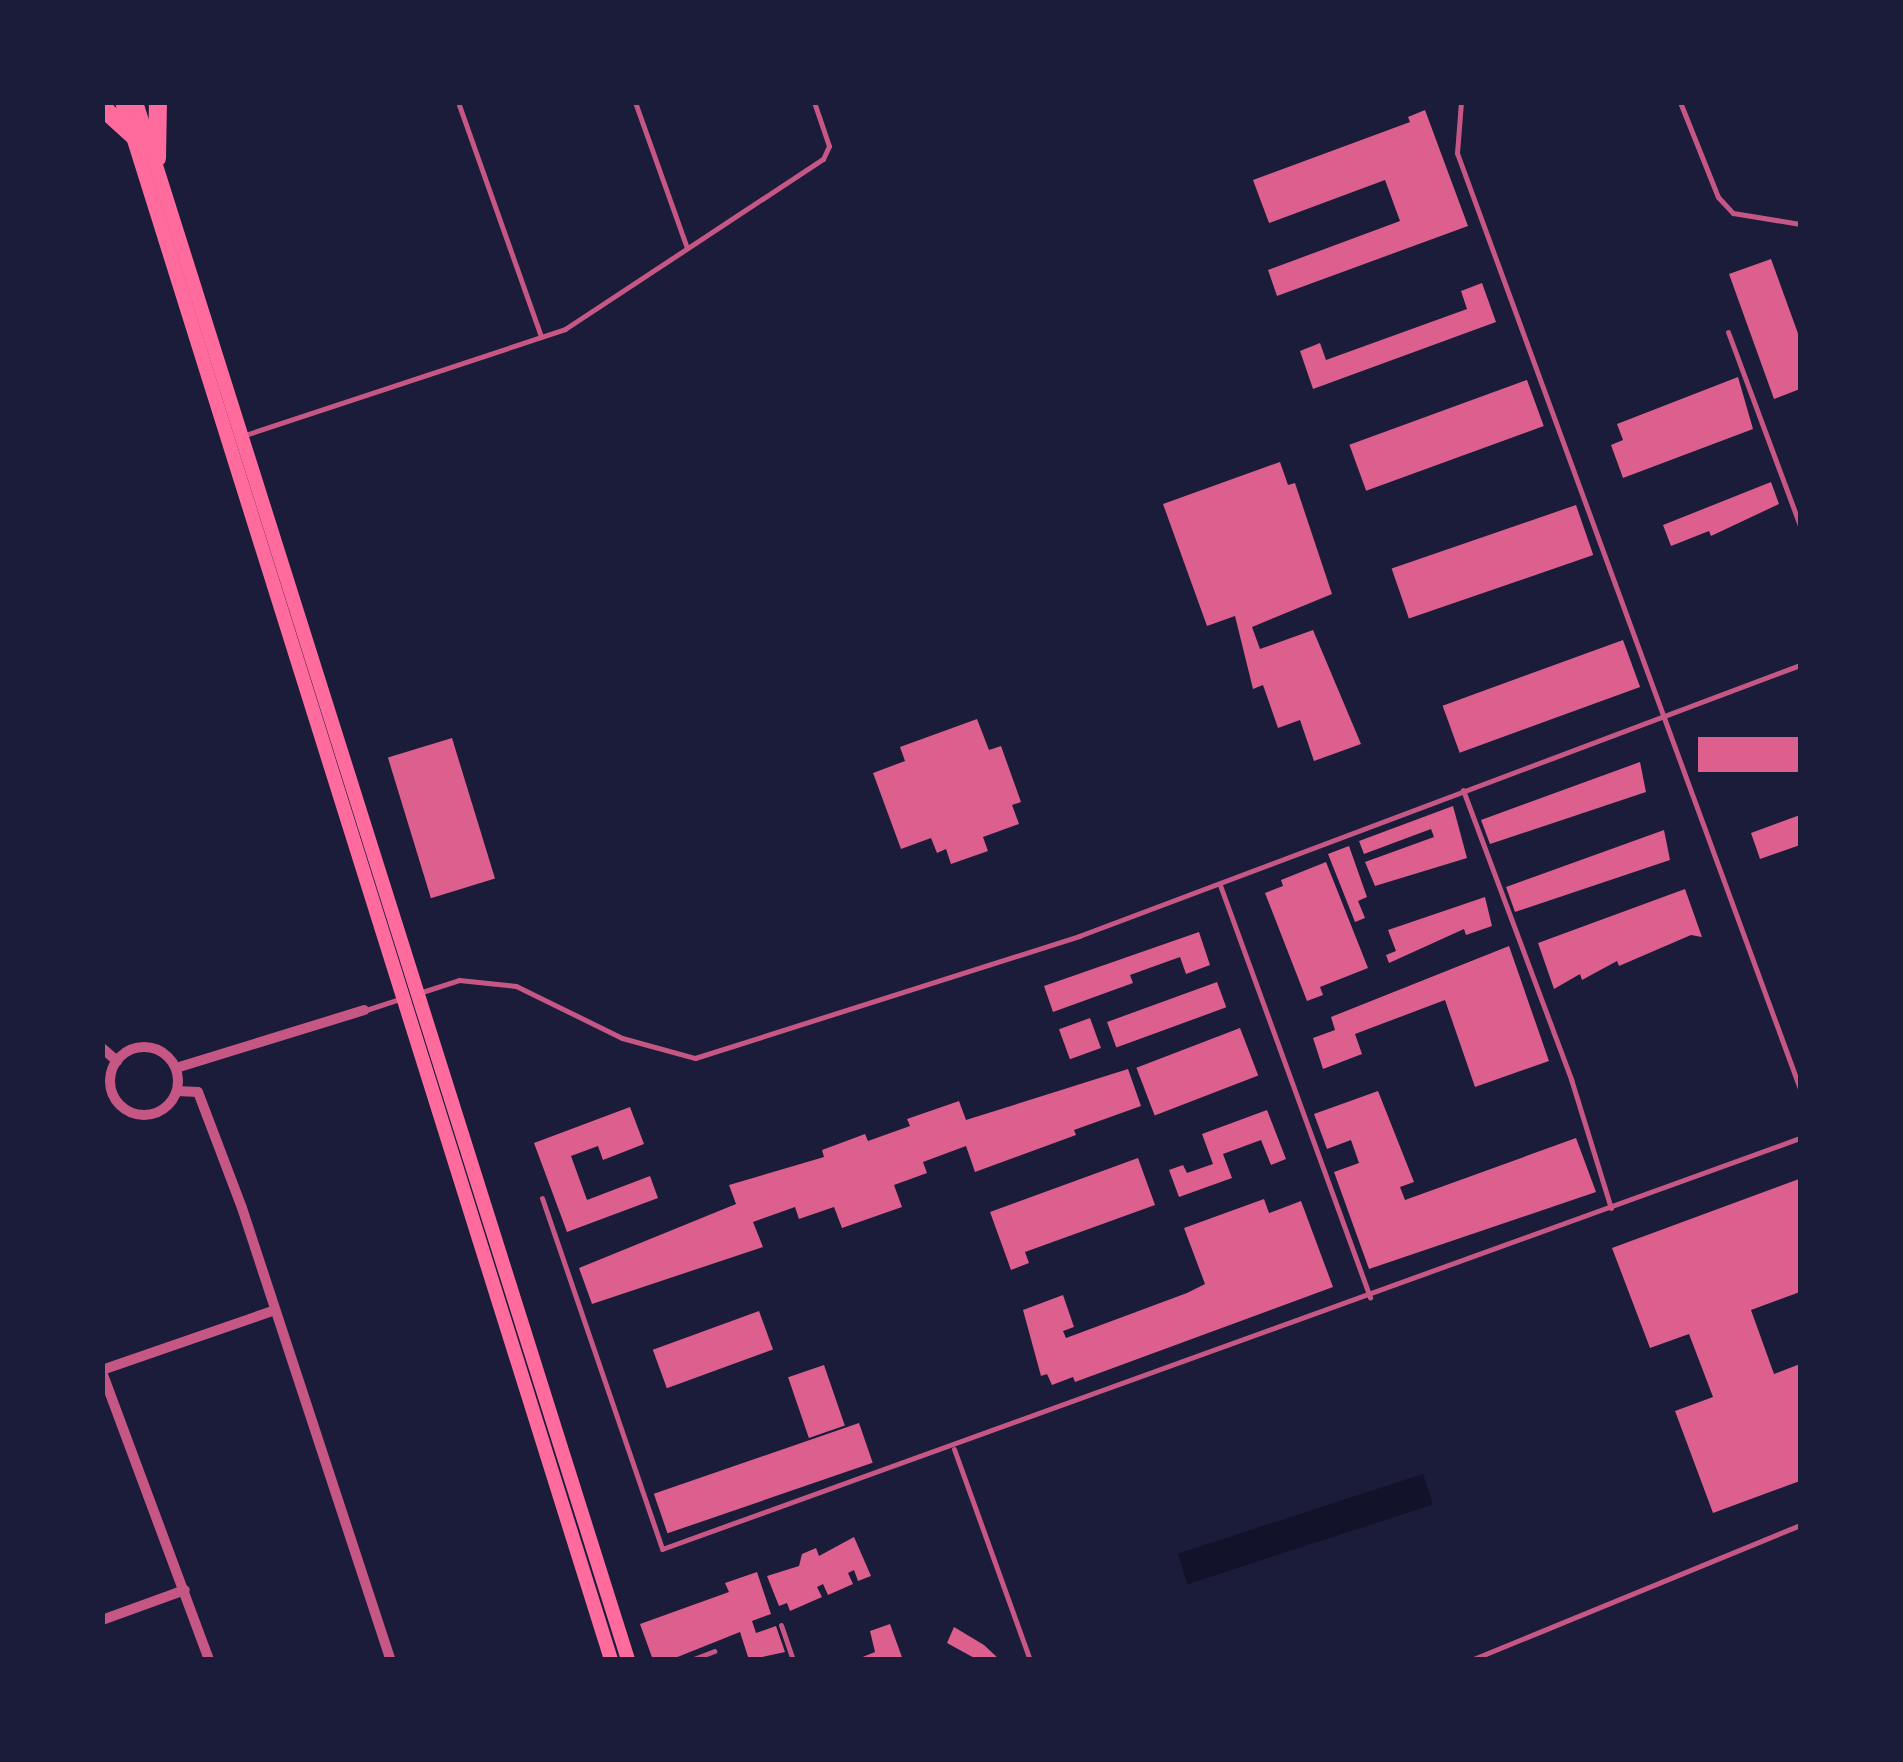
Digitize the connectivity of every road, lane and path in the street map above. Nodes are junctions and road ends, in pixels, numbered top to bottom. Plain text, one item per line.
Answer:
1 (122, 102) edge
2 (136, 102) edge
3 (158, 102) edge
4 (458, 102) edge
5 (635, 102) edge
6 (814, 102) edge
7 (1461, 102) edge
8 (1680, 102) edge
9 (102, 107) edge
10 (135, 137) junction
11 (157, 158) junction
12 (1800, 224) edge
13 (687, 248) junction
14 (1728, 332) dead end
15 (541, 336) junction
16 (239, 437) junction
17 (1800, 526) edge
18 (1800, 666) edge
19 (1666, 716) junction
20 (1463, 790) junction
21 (1220, 885) junction
22 (364, 1010) joint
23 (102, 1048) edge
24 (117, 1061) junction
25 (176, 1068) junction
26 (1800, 1089) edge
27 (177, 1091) junction
28 (1800, 1138) edge
29 (542, 1198) dead end
30 (1611, 1208) junction
31 (1370, 1298) junction
32 (275, 1310) junction
33 (102, 1371) edge
34 (954, 1448) junction
35 (1800, 1526) edge
36 (185, 1590) junction
37 (102, 1620) edge
38 (780, 1625) dead end
39 (714, 1651) dead end
40 (208, 1660) edge
41 (391, 1660) edge
42 (611, 1660) edge
43 (628, 1660) edge
44 (691, 1660) edge
45 (793, 1660) edge
46 (1030, 1660) edge
47 (1470, 1660) edge

1 - 10 main road
2 - 11 main road
3 - 11 highway
4 - 15 lane
5 - 13 lane
6 - 13 lane
7 - 19 lane
8 - 12 lane
9 - 10 highway
10 - 16 main road
11 - 16 main road
13 - 15 lane
14 - 17 lane
15 - 16 lane
16 - 42 main road
16 - 43 main road
18 - 19 lane
19 - 20 lane
19 - 26 lane
20 - 21 lane
20 - 30 lane
21 - 22 lane
21 - 31 lane
22 - 25 street
23 - 24 street
24 - 25 street
24 - 27 street
25 - 27 street
27 - 32 street
28 - 30 lane
29 - 34 lane
30 - 31 lane
31 - 34 lane
32 - 33 street
32 - 41 street
33 - 36 street
34 - 46 lane
35 - 47 lane
36 - 37 street
36 - 40 street
38 - 45 lane
39 - 44 lane

